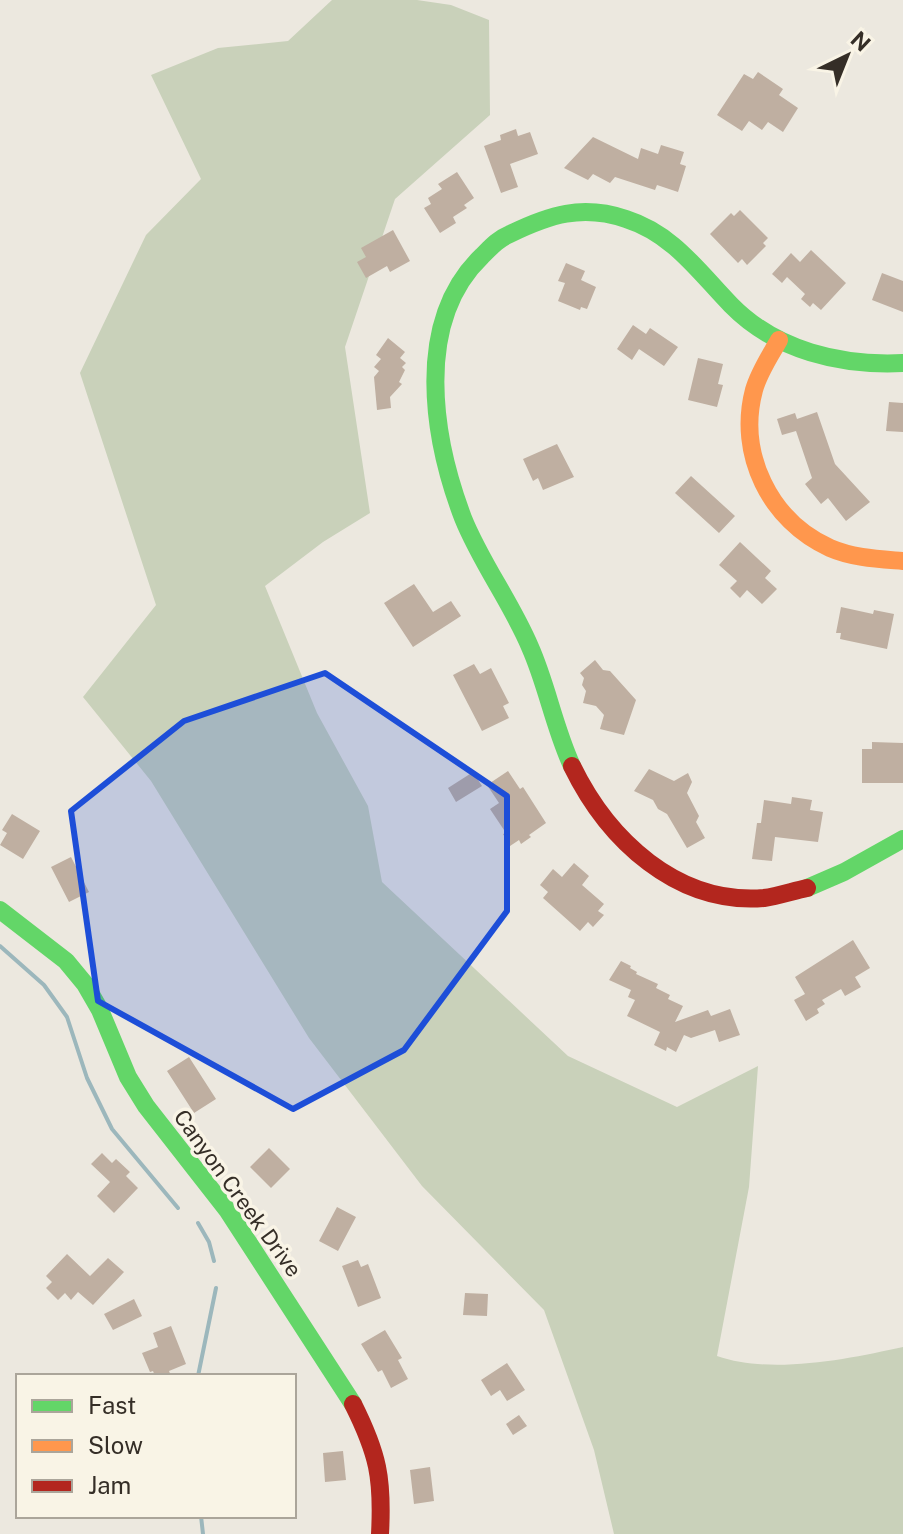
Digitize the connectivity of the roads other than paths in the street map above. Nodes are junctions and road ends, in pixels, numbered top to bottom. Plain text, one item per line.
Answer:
1 (779, 340) junction
2 (903, 363) edge
3 (903, 561) edge
4 (903, 839) edge
5 (0, 910) edge
6 (380, 1534) edge

1 - 2 street
1 - 3 street
1 - 4 street
5 - 6 street, Canyon Creek Drive

